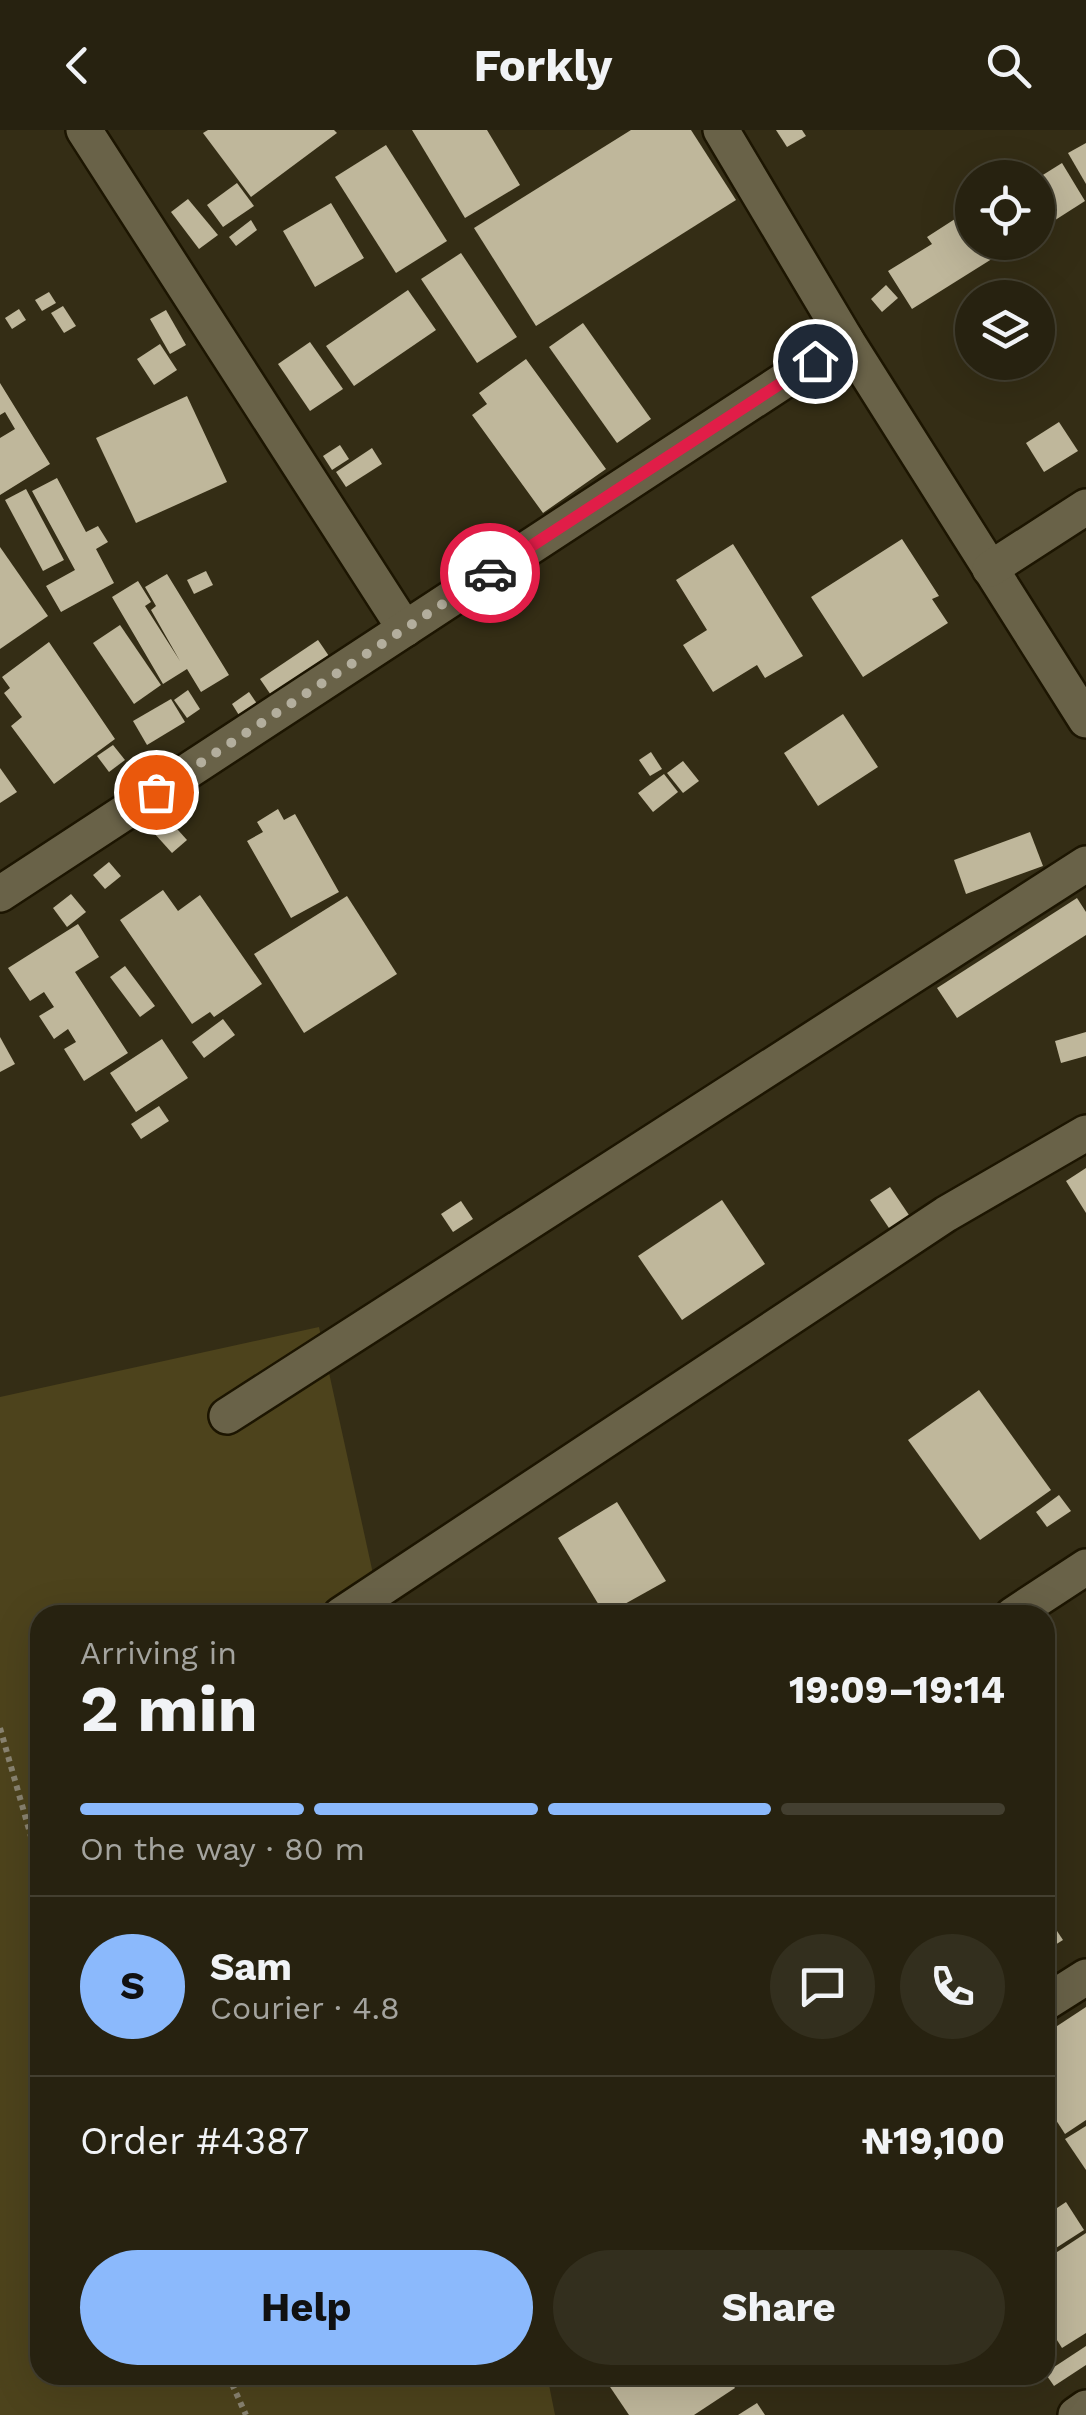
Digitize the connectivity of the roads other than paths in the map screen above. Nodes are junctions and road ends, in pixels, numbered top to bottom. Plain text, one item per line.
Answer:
1 (84, 130) edge
2 (721, 130) edge
3 (846, 340) junction
4 (1086, 506) edge
5 (990, 569) junction
6 (405, 629) junction
7 (1086, 720) edge
8 (1086, 864) edge
9 (0, 894) edge
10 (1086, 1132) edge
11 (228, 1416) dead end
12 (1086, 1567) edge
13 (357, 1605) edge
14 (1028, 1605) edge
15 (1086, 1977) edge
16 (1055, 1997) edge
17 (1086, 2408) edge
18 (1076, 2415) edge

1 - 6 street
2 - 3 street
3 - 5 street
3 - 6 street
4 - 5 street
5 - 7 street
6 - 9 street
8 - 11 street
10 - 13 street
12 - 14 street
15 - 16 street
17 - 18 street

